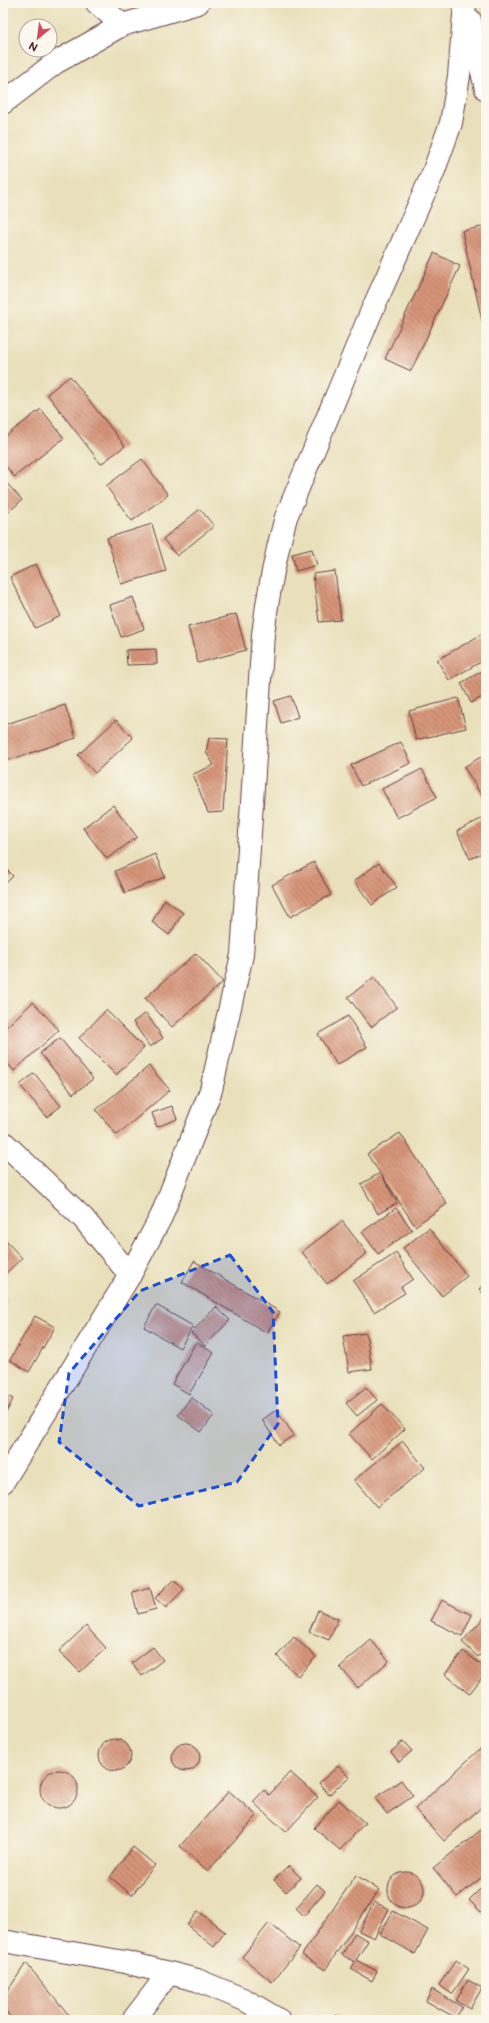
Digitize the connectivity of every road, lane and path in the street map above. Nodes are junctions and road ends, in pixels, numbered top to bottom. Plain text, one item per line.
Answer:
1 (97, 3) edge
2 (198, 3) edge
3 (466, 3) edge
4 (122, 24) junction
5 (486, 89) edge
6 (3, 103) edge
7 (3, 1142) edge
8 (130, 1275) junction
9 (3, 1482) edge
10 (3, 1941) edge
11 (169, 1973) junction
12 (133, 2020) edge
13 (279, 2020) edge

1 - 4 street
2 - 4 street
3 - 5 street
3 - 8 street
4 - 6 street
7 - 8 street
8 - 9 street
10 - 11 street
11 - 12 street
11 - 13 street

